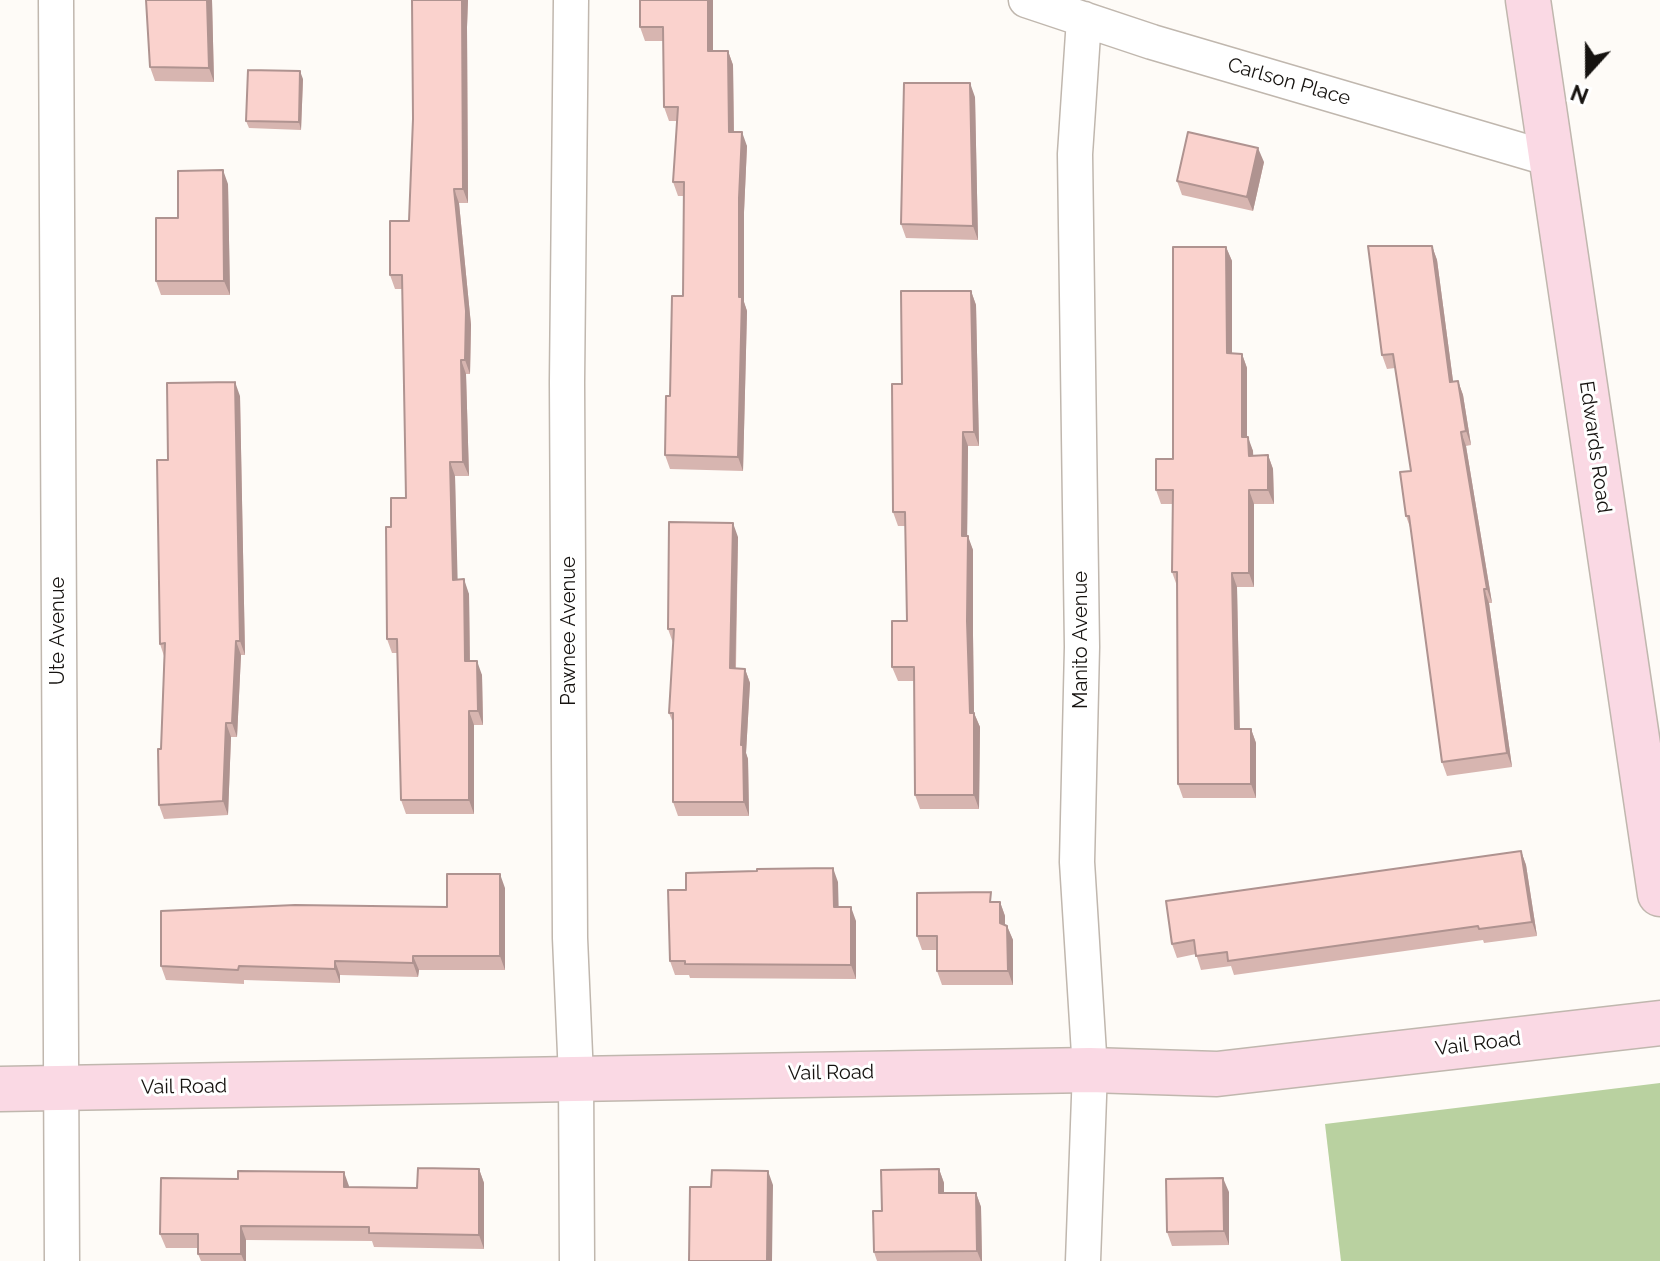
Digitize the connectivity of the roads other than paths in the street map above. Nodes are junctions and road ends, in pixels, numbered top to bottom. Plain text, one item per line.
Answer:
1 (56, 0) edge
2 (571, 0) edge
3 (1026, 0) edge
4 (1528, 0) edge
5 (1084, 19) junction
6 (1554, 160) junction
7 (1660, 894) edge
8 (1660, 1023) edge
9 (1090, 1070) junction
10 (576, 1077) junction
11 (0, 1089) edge
12 (63, 1089) junction
13 (62, 1261) edge
14 (577, 1261) edge
15 (1083, 1261) edge

1 - 12 street, Ute Avenue
2 - 10 street, Pawnee Avenue
3 - 5 street, Carlson Place
4 - 6 street, Edwards Road
5 - 6 street, Carlson Place
5 - 9 street, Manito Avenue
6 - 7 street, Edwards Road
8 - 9 street, Vail Road
9 - 10 street, Vail Road
9 - 15 street, Manito Avenue
10 - 12 street, Vail Road
10 - 14 street, Pawnee Avenue
11 - 12 street, Vail Road
12 - 13 street, Ute Avenue

